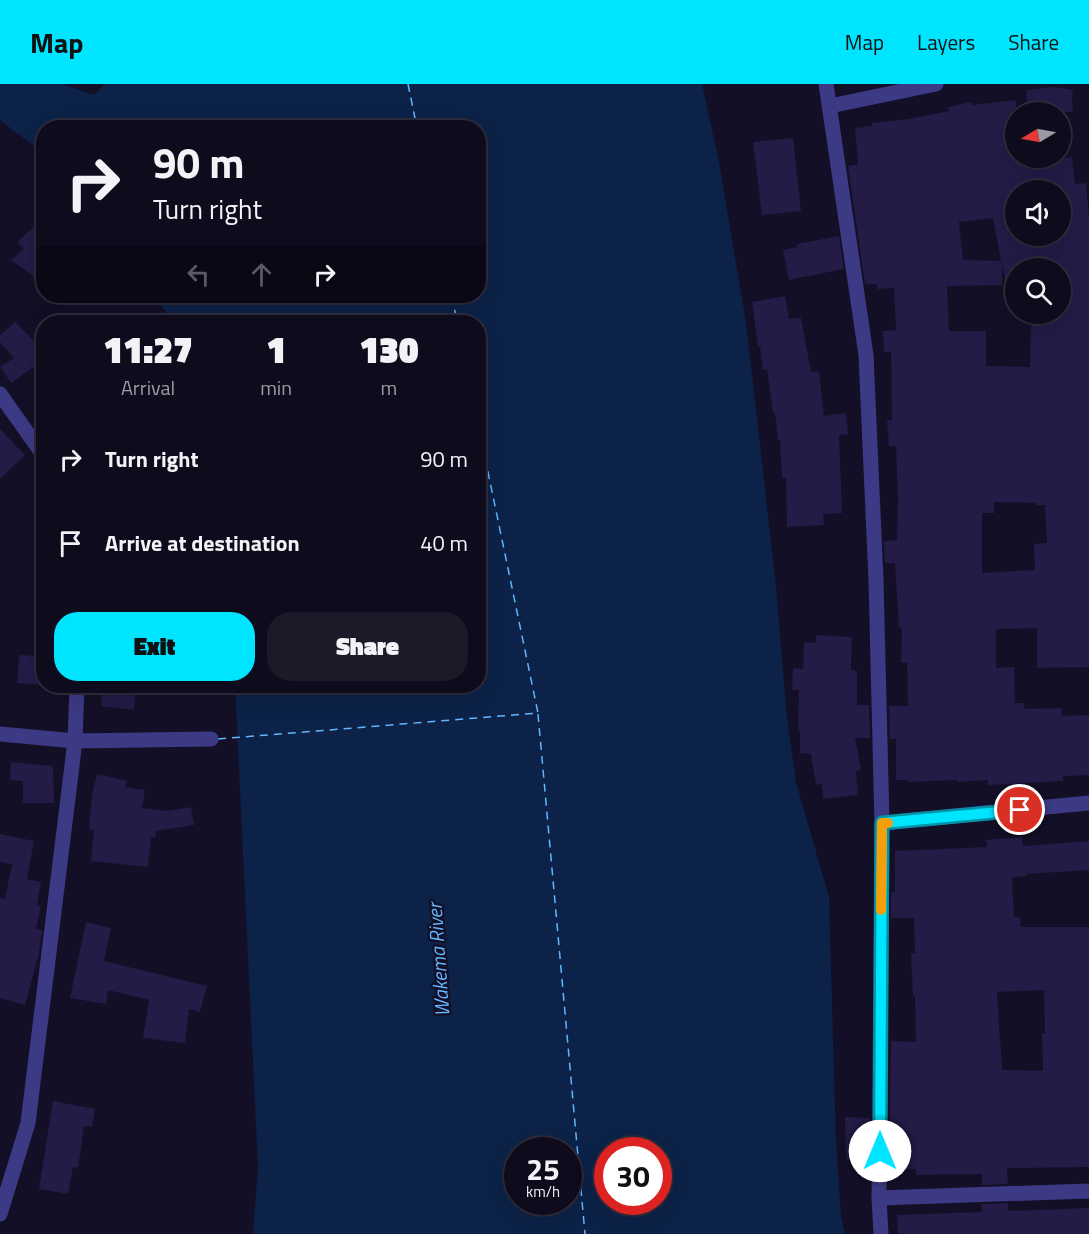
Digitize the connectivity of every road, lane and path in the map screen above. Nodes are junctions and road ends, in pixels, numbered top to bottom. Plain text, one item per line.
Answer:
1 (826, 84) edge
2 (936, 84) edge
3 (830, 106) junction
4 (0, 394) edge
5 (36, 445) edge
6 (77, 693) edge
7 (0, 734) edge
8 (211, 739) dead end
9 (75, 741) junction
10 (1089, 803) edge
11 (882, 823) junction
12 (1089, 1191) edge
13 (879, 1198) junction
14 (0, 1214) edge
15 (881, 1234) edge

1 - 3 street
2 - 3 street
3 - 11 street
4 - 5 street
6 - 9 street
7 - 9 street
8 - 9 street
9 - 14 street
10 - 11 street
11 - 13 street
12 - 13 street
13 - 15 street

